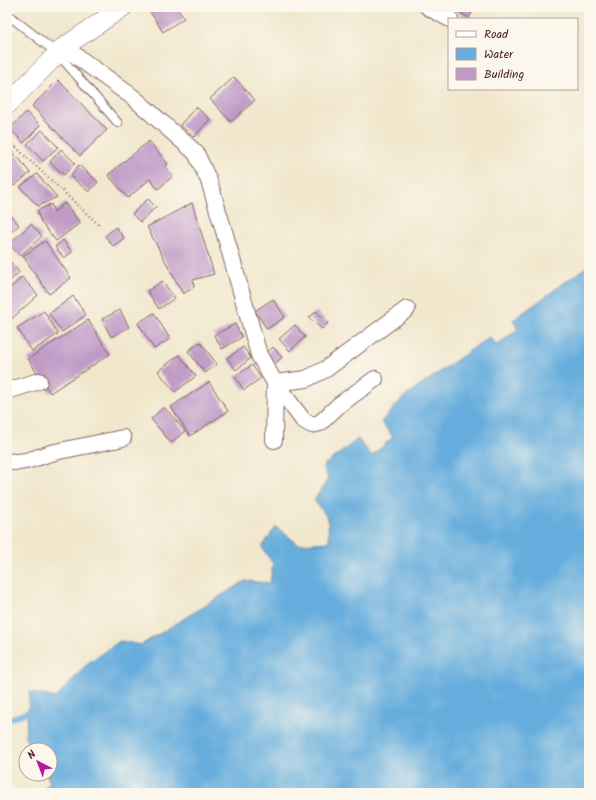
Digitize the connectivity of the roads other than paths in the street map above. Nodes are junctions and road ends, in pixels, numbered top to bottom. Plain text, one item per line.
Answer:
1 (123, 7) edge
2 (428, 7) edge
3 (7, 14) edge
4 (448, 18) edge
5 (61, 50) junction
6 (7, 105) edge
7 (118, 123) dead end
8 (407, 309) dead end
9 (375, 379) dead end
10 (39, 381) dead end
11 (275, 383) junction
12 (7, 391) edge
13 (123, 438) dead end
14 (274, 440) dead end
15 (7, 461) edge

1 - 5 street
2 - 4 street
3 - 5 lane
5 - 6 street
5 - 7 lane
5 - 11 street
8 - 11 street
9 - 11 street
10 - 12 street
11 - 14 street
13 - 15 street

